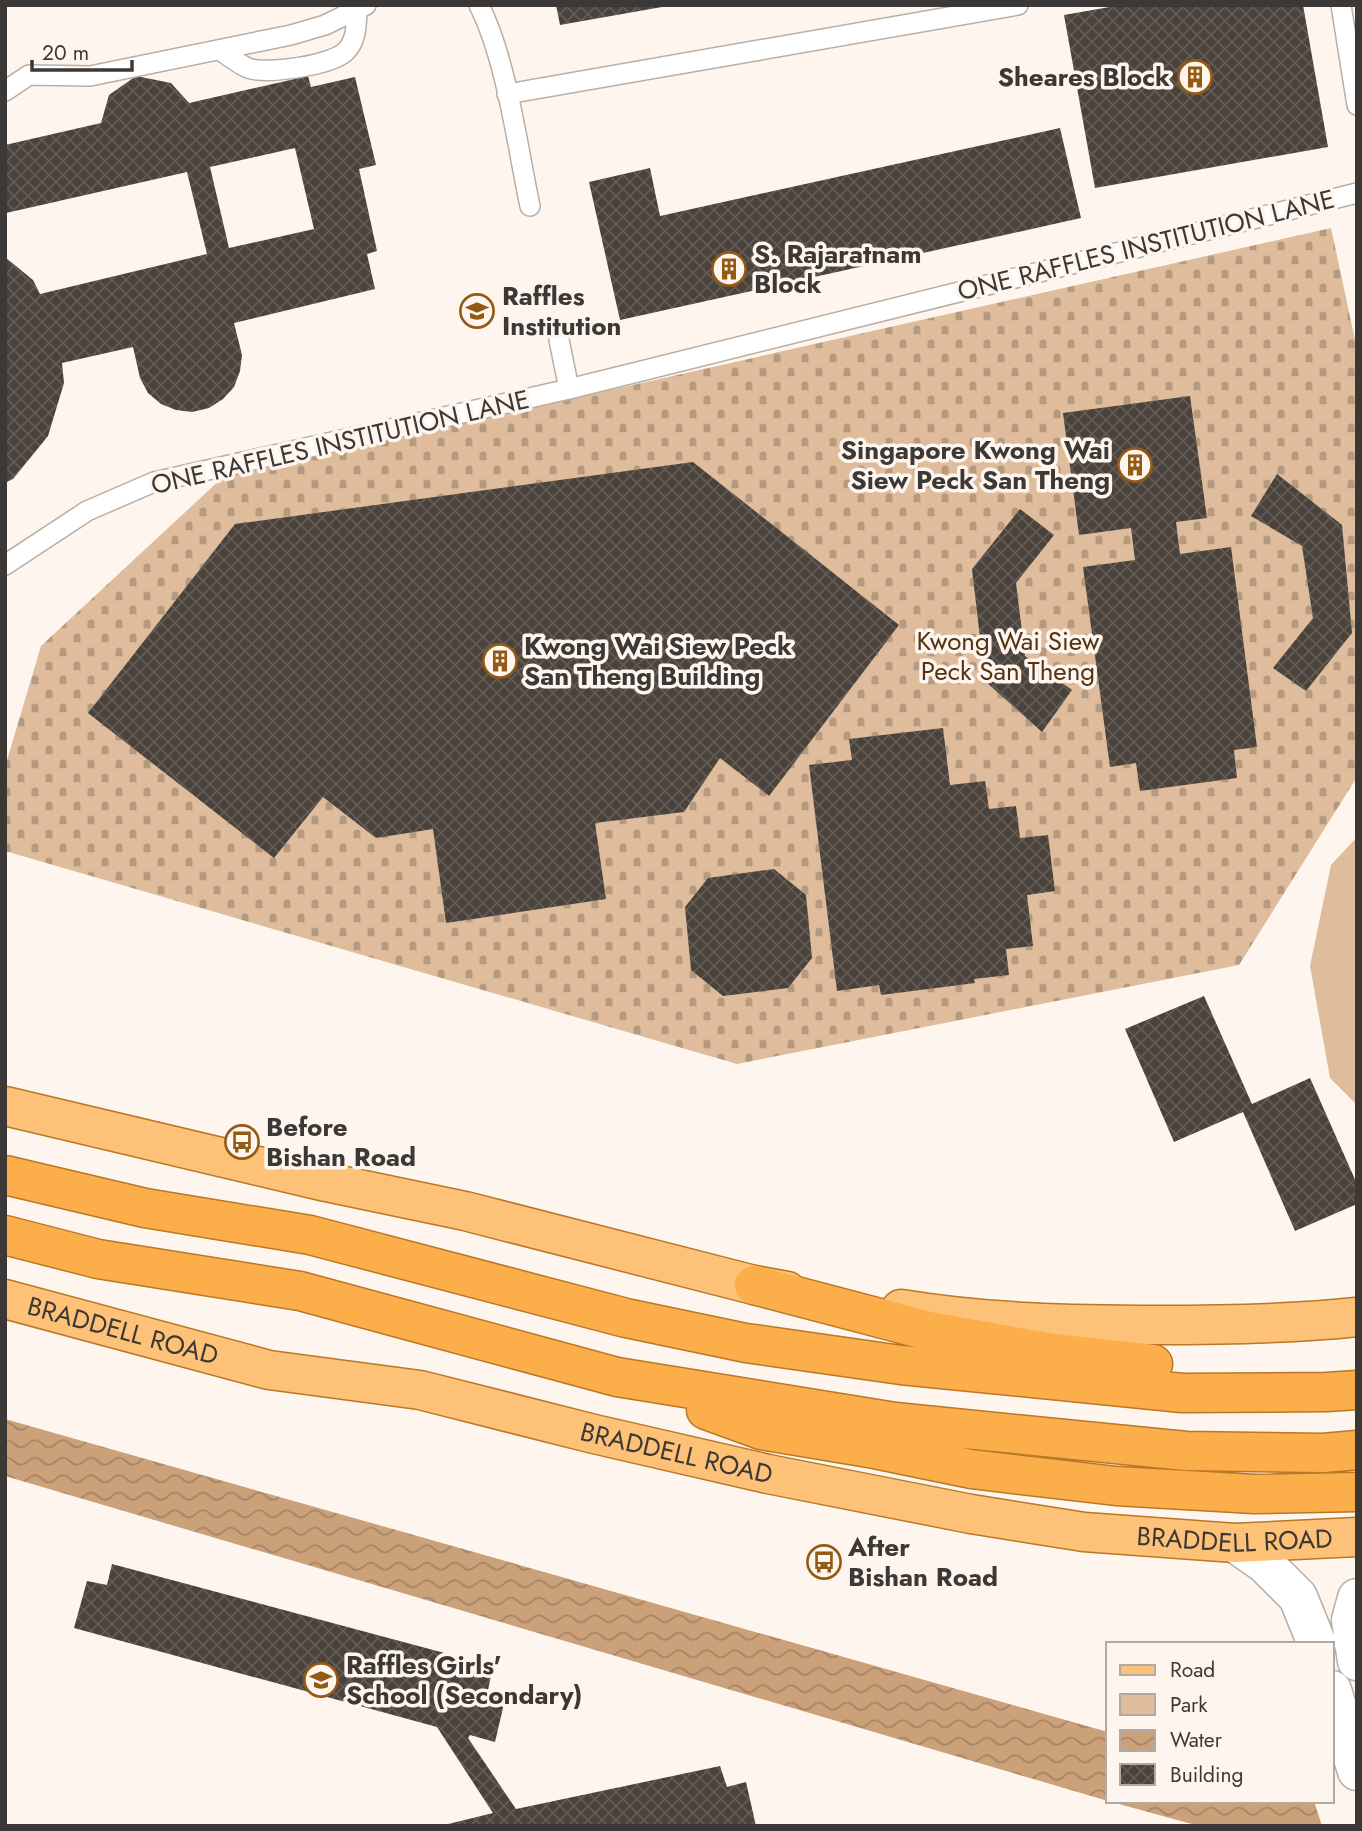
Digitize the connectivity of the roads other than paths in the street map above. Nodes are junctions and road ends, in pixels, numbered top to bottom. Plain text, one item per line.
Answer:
1 (479, 5) edge
2 (1018, 5) edge
3 (1341, 5) edge
4 (362, 8) edge
5 (220, 50) junction
6 (5, 91) edge
7 (507, 94) junction
8 (1357, 105) edge
9 (1357, 193) edge
10 (530, 206) dead end
11 (559, 340) dead end
12 (569, 389) junction
13 (5, 565) edge
14 (5, 1106) edge
15 (6, 1175) edge
16 (5, 1235) edge
17 (754, 1285) junction
18 (5, 1299) edge
19 (1357, 1317) edge
20 (1357, 1375) edge
21 (617, 1377) junction
22 (1357, 1390) edge
23 (1357, 1450) edge
24 (1357, 1492) edge
25 (1357, 1537) edge
26 (1235, 1543) junction
27 (1357, 1598) edge
28 (1316, 1642) edge
29 (1357, 1661) edge
30 (1334, 1696) edge
31 (1357, 1771) edge

1 - 7 lane
2 - 7 lane
3 - 8 lane
4 - 5 lane
4 - 5 lane
5 - 6 lane
7 - 10 lane
9 - 12 lane, ONE RAFFLES INSTITUTION LANE
11 - 12 lane
12 - 13 lane, ONE RAFFLES INSTITUTION LANE
14 - 17 main road
15 - 22 highway
16 - 21 highway
17 - 19 main road
17 - 20 highway
18 - 26 main road, BRADDELL ROAD
21 - 23 highway
21 - 24 highway
25 - 26 main road, BRADDELL ROAD
26 - 28 street
27 - 29 street
30 - 31 street

